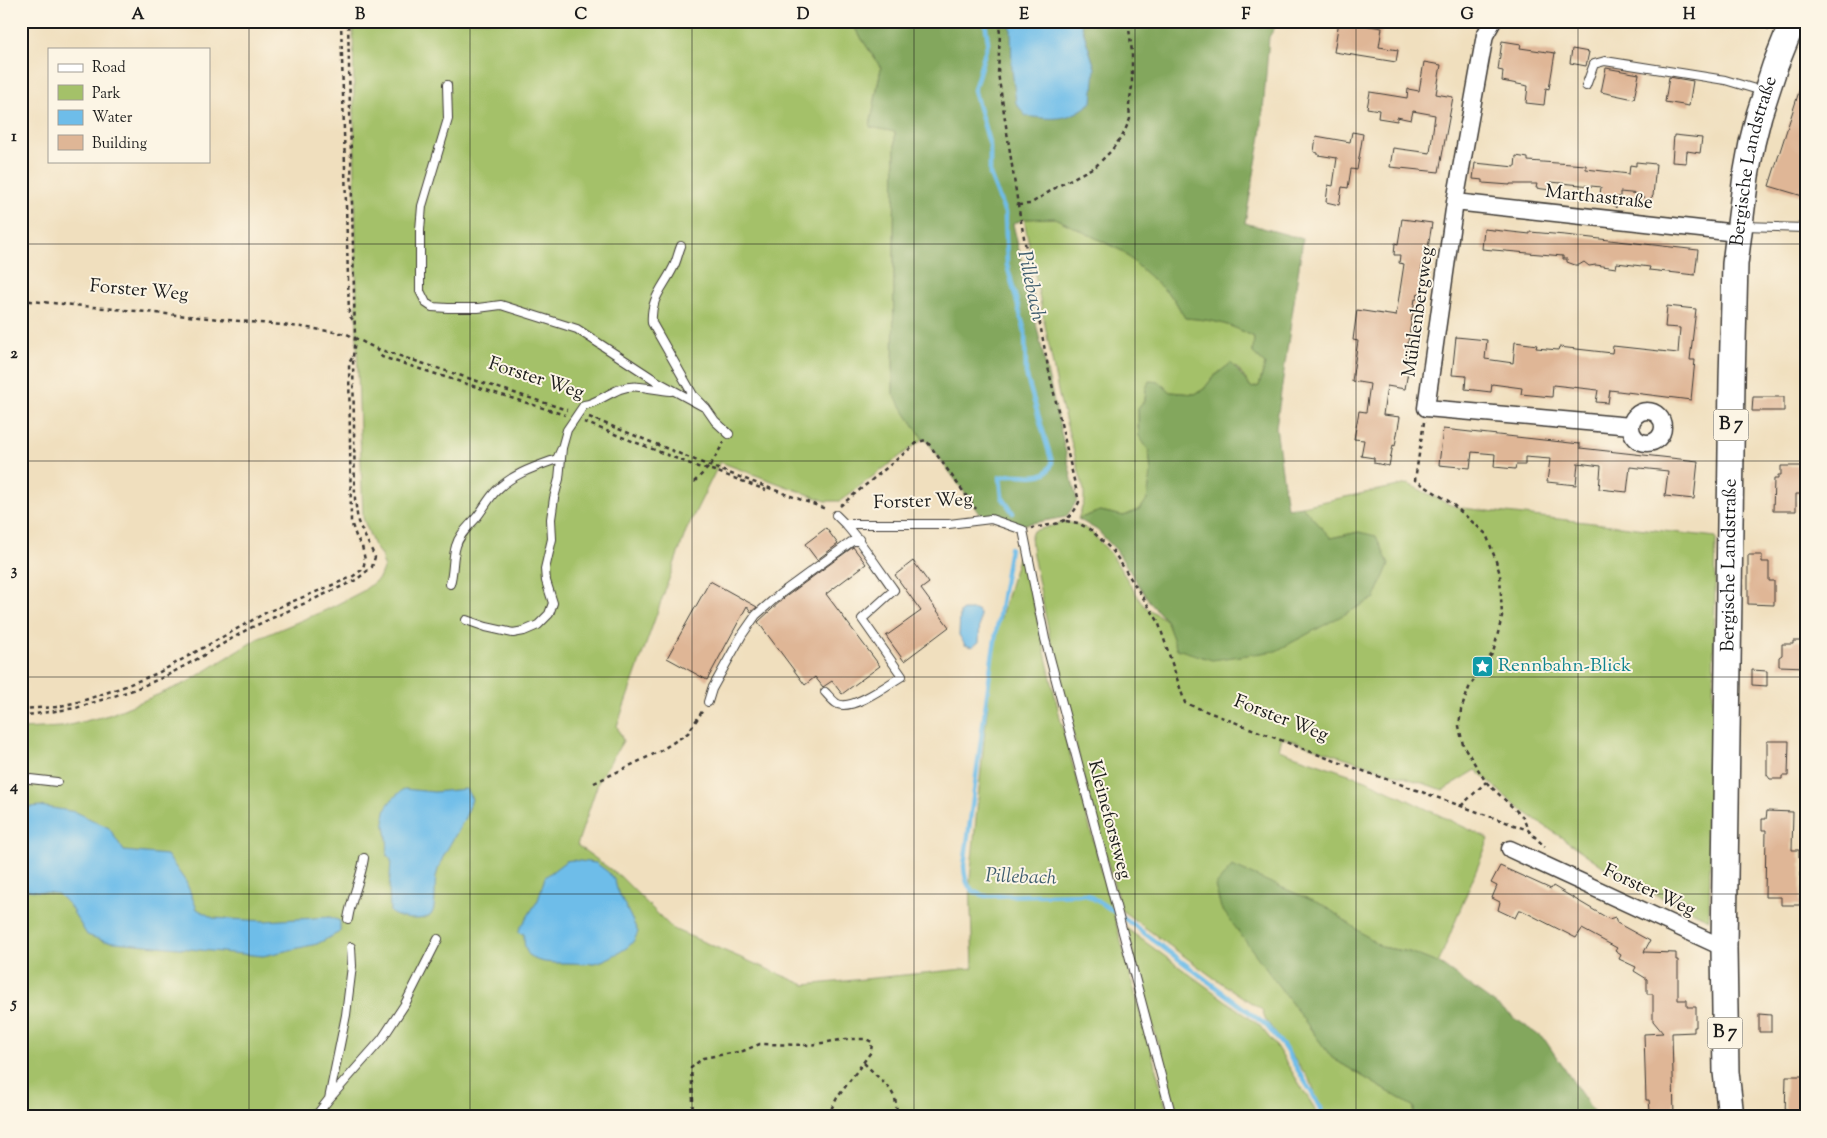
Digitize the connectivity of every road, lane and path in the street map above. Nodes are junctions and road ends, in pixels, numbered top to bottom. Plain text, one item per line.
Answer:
1 (341, 21) edge
2 (348, 21) edge
3 (998, 21) edge
4 (1128, 21) edge
5 (1493, 21) edge
6 (1793, 21) edge
7 (447, 85) dead end
8 (1586, 86) dead end
9 (1766, 93) junction
10 (1456, 202) junction
11 (1018, 205) junction
12 (1806, 228) edge
13 (1738, 229) junction
14 (681, 246) dead end
15 (21, 300) edge
16 (354, 321) junction
17 (355, 337) junction
18 (353, 358) junction
19 (675, 391) junction
20 (706, 408) junction
21 (578, 413) junction
22 (1424, 418) dead end
23 (1631, 426) dead end
24 (729, 434) joint
25 (562, 448) junction
26 (710, 466) junction
27 (694, 482) dead end
28 (834, 513) junction
29 (982, 519) junction
30 (1066, 521) junction
31 (845, 524) junction
32 (1024, 530) junction
33 (859, 539) junction
34 (450, 584) dead end
35 (466, 620) dead end
36 (825, 692) dead end
37 (708, 702) joint
38 (21, 709) edge
39 (21, 716) edge
40 (21, 778) edge
41 (57, 782) dead end
42 (1486, 782) junction
43 (594, 783) dead end
44 (1461, 806) junction
45 (1528, 830) junction
46 (1510, 849) dead end
47 (364, 858) dead end
48 (1556, 869) junction
49 (348, 919) dead end
50 (438, 939) dead end
51 (352, 947) dead end
52 (1724, 948) junction
53 (864, 1064) junction
54 (329, 1099) junction
55 (315, 1117) edge
56 (692, 1117) edge
57 (827, 1117) edge
58 (898, 1117) edge
59 (1172, 1117) edge
60 (1732, 1117) edge

1 - 16 path
2 - 16 path
3 - 11 path
4 - 11 path
5 - 10 street, Mühlenbergweg
6 - 9 main road, Bergische Landstraße / B 7
7 - 19 lane
8 - 9 lane
9 - 13 main road, Bergische Landstraße / B 7
10 - 13 street, Marthastraße
10 - 23 street, Mühlenbergweg
11 - 30 path
12 - 13 lane
13 - 52 main road, Bergische Landstraße / B 7
14 - 20 lane
15 - 17 path, Forster Weg
16 - 17 path
17 - 18 path
17 - 21 path, Forster Weg
18 - 38 path
18 - 39 path
19 - 20 lane
19 - 21 lane
20 - 24 lane
21 - 25 lane
21 - 26 path, Forster Weg
22 - 42 path
24 - 26 path
25 - 34 lane
25 - 35 lane
26 - 27 path
26 - 28 path, Forster Weg
28 - 29 path
28 - 31 lane
29 - 31 lane, Forster Weg
29 - 32 lane, Forster Weg
30 - 32 path
30 - 44 path, Forster Weg
31 - 33 lane
32 - 59 lane, Kleineforstweg
33 - 36 lane
33 - 37 lane
37 - 43 path
40 - 41 lane
42 - 44 path
42 - 45 path
44 - 45 path, Forster Weg
45 - 48 path, Forster Weg
46 - 48 street, Forster Weg
47 - 49 lane
48 - 52 street, Forster Weg
50 - 54 lane
51 - 54 lane
52 - 60 main road, Bergische Landstraße / B 7
53 - 56 path
53 - 57 path
53 - 58 path
54 - 55 lane

